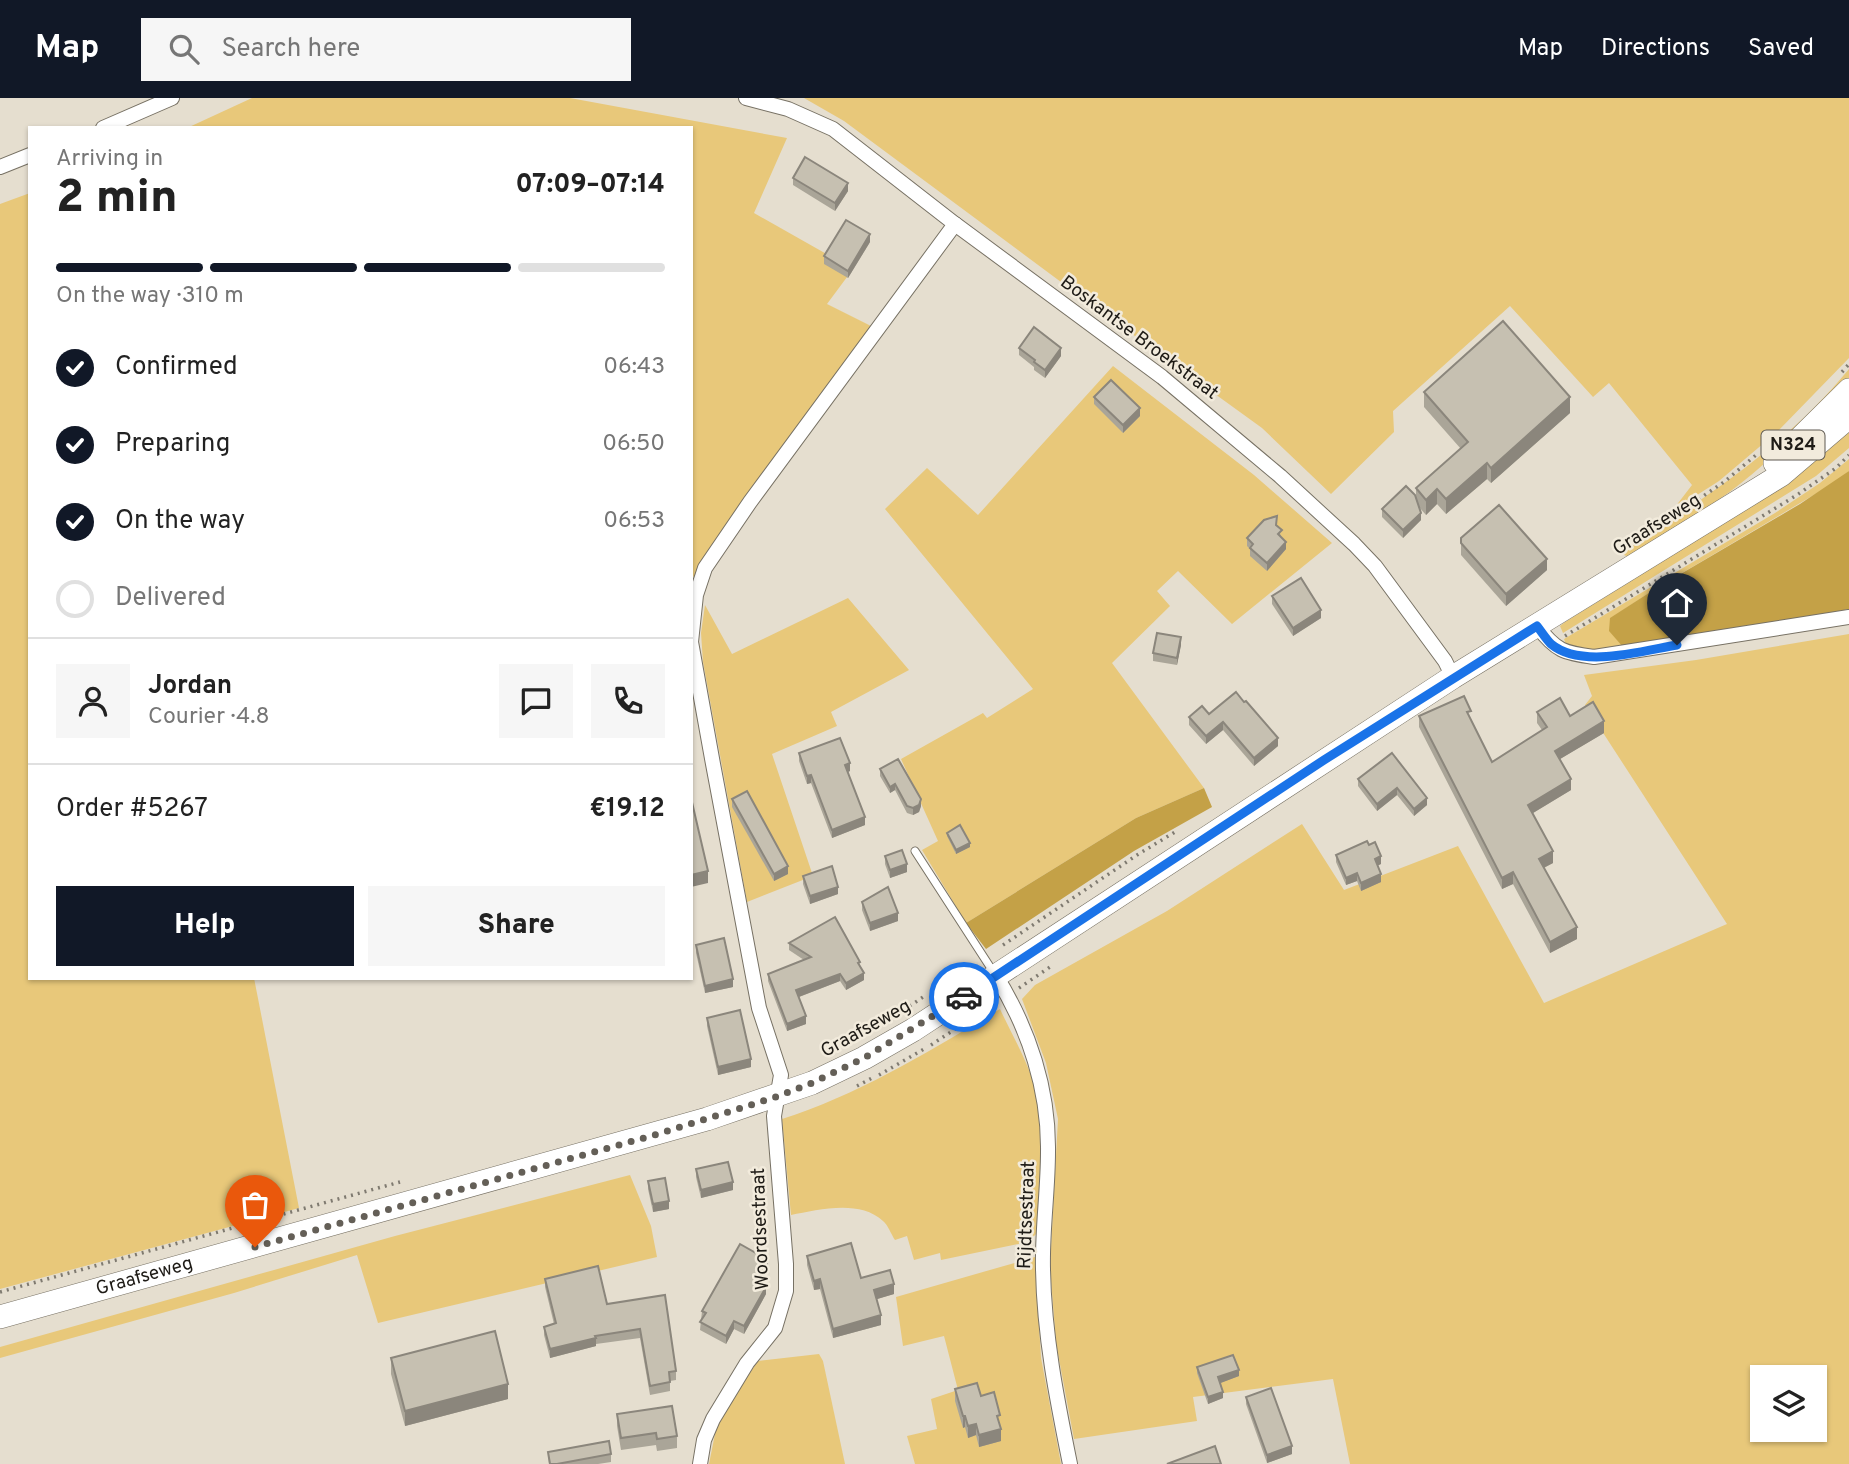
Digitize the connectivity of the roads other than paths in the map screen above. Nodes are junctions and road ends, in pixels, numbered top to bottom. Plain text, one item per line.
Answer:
1 (172, 98) edge
2 (746, 98) edge
3 (108, 126) edge
4 (28, 156) edge
5 (0, 167) edge
6 (955, 224) junction
7 (1843, 384) edge
8 (1849, 417) edge
9 (1739, 500) junction
10 (1849, 617) edge
11 (693, 623) edge
12 (1544, 635) junction
13 (693, 653) edge
14 (1453, 677) junction
15 (915, 851) dead end
16 (996, 976) junction
17 (776, 1097) junction
18 (0, 1317) edge
19 (700, 1464) edge
20 (1070, 1464) edge

1 - 3 street
2 - 6 street, Boskantse Broekstraat
4 - 5 street
6 - 11 street, Woordsestraat
6 - 14 street, Boskantse Broekstraat
7 - 9 main road, Graafseweg / N324
8 - 9 main road, Graafseweg / N324
9 - 12 main road, Graafseweg / N324
10 - 12 street
12 - 14 main road, Graafseweg / N324
13 - 17 street, Woordsestraat
14 - 16 main road, Graafseweg / N324
15 - 16 lane
16 - 17 main road, Graafseweg / N324
16 - 20 street, Rijdtsestraat
17 - 18 main road, Graafseweg / N324
17 - 19 street, Woordsestraat

